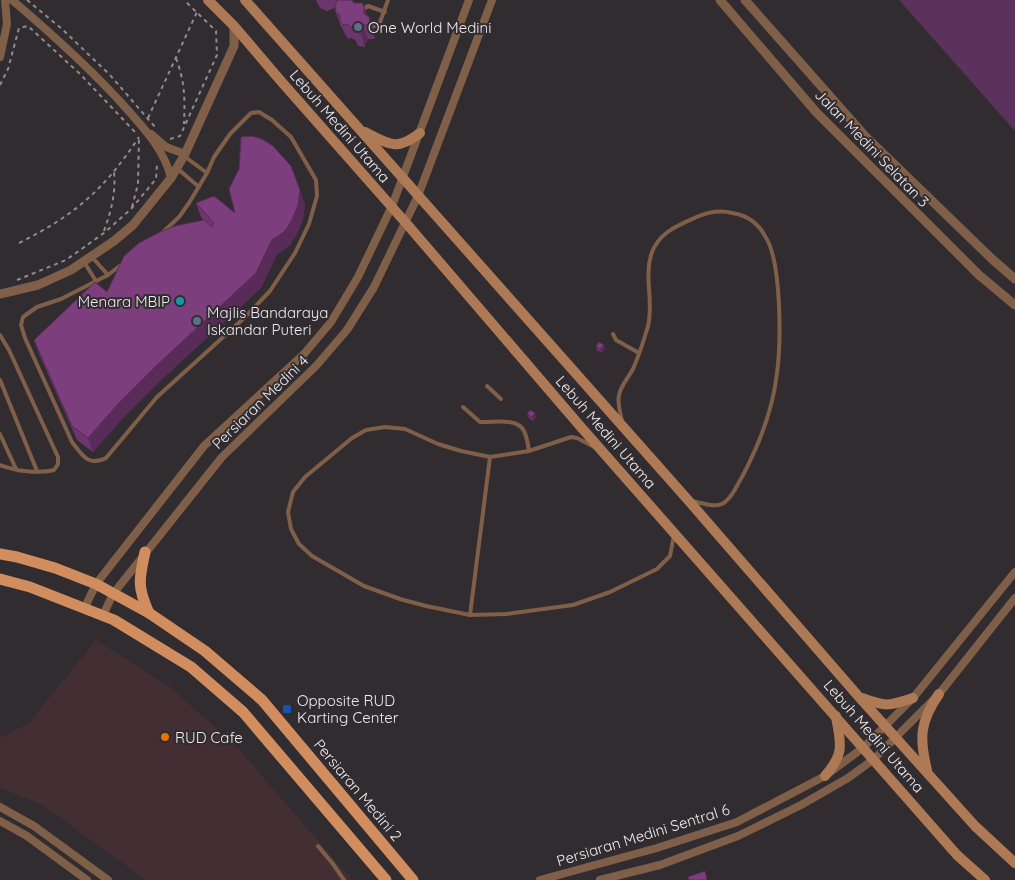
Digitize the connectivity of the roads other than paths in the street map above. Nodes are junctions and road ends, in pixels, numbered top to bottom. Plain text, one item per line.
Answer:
1 (5, 0) edge
2 (12, 0) edge
3 (208, 0) edge
4 (388, 0) edge
5 (469, 0) edge
6 (492, 0) edge
7 (720, 0) edge
8 (745, 0) edge
9 (250, 2) edge
10 (385, 12) junction
11 (361, 14) edge
12 (234, 26) junction
13 (369, 27) edge
14 (0, 57) edge
15 (140, 125) junction
16 (360, 130) junction
17 (420, 133) junction
18 (184, 155) junction
19 (177, 168) junction
20 (207, 173) junction
21 (171, 178) junction
22 (402, 178) junction
23 (199, 187) junction
24 (418, 196) junction
25 (392, 206) junction
26 (406, 223) junction
27 (175, 230) edge
28 (161, 234) junction
29 (88, 260) junction
30 (108, 276) junction
31 (1015, 279) edge
32 (96, 282) junction
33 (0, 294) edge
34 (1015, 305) edge
35 (612, 334) dead end
36 (0, 335) edge
37 (639, 353) junction
38 (53, 376) edge
39 (0, 380) edge
40 (45, 383) junction
41 (487, 386) dead end
42 (501, 399) dead end
43 (463, 407) dead end
44 (623, 428) junction
45 (0, 434) edge
46 (529, 450) junction
47 (601, 450) junction
48 (490, 457) junction
49 (0, 465) edge
50 (16, 469) junction
51 (37, 471) junction
52 (688, 500) junction
53 (674, 533) junction
54 (145, 552) junction
55 (0, 554) edge
56 (1015, 572) edge
57 (0, 579) edge
58 (96, 584) junction
59 (113, 594) junction
60 (1015, 598) edge
61 (85, 607) junction
62 (149, 613) junction
63 (103, 615) junction
64 (470, 615) junction
65 (939, 694) junction
66 (859, 697) junction
67 (913, 698) junction
68 (836, 715) junction
69 (886, 726) junction
70 (896, 738) junction
71 (864, 747) junction
72 (874, 759) junction
73 (927, 772) junction
74 (825, 776) junction
75 (0, 807) edge
76 (16, 817) junction
77 (0, 821) edge
78 (11, 826) junction
79 (318, 846) dead end
80 (1015, 863) edge
81 (376, 868) junction
82 (97, 877) edge
83 (87, 880) edge
84 (108, 880) edge
85 (344, 880) edge
86 (380, 880) edge
87 (386, 880) edge
88 (413, 880) edge
89 (540, 880) edge
90 (600, 880) edge
91 (985, 880) edge

1 - 14 street
2 - 15 street
3 - 12 main road, Lebuh Medini Utama
4 - 10 lane
5 - 17 street, Persiaran Medini 4
6 - 24 street, Persiaran Medini 4
7 - 34 street, Jalan Medini Selatan 3
8 - 31 street, Jalan Medini Selatan 3
9 - 16 main road, Lebuh Medini Utama
10 - 11 lane
10 - 13 lane
12 - 18 street
12 - 25 main road, Lebuh Medini Utama
15 - 18 street
15 - 21 street
16 - 17 main road
16 - 22 main road, Lebuh Medini Utama
17 - 22 street, Persiaran Medini 4
18 - 19 street
18 - 20 lane
19 - 21 street
19 - 23 lane
20 - 23 lane
20 - 40 lane
21 - 29 street
22 - 24 main road, Lebuh Medini Utama
22 - 25 street, Persiaran Medini 4
23 - 28 lane
24 - 26 street, Persiaran Medini 4
24 - 44 main road, Lebuh Medini Utama
25 - 26 main road, Lebuh Medini Utama
25 - 58 street, Persiaran Medini 4
26 - 47 main road, Lebuh Medini Utama
26 - 54 street, Persiaran Medini 4
27 - 28 lane
28 - 30 lane
29 - 30 lane
29 - 32 lane
29 - 33 street
30 - 32 lane
32 - 40 lane
35 - 37 lane
36 - 51 lane
37 - 44 lane
37 - 52 lane
38 - 40 lane
39 - 51 lane
41 - 42 lane
43 - 46 lane
44 - 52 main road, Lebuh Medini Utama
45 - 50 lane
46 - 47 lane
46 - 48 lane
47 - 53 main road, Lebuh Medini Utama
48 - 64 lane
48 - 64 lane
49 - 50 lane
50 - 51 lane
52 - 66 main road, Lebuh Medini Utama
53 - 64 lane
53 - 68 main road, Lebuh Medini Utama
54 - 59 street, Persiaran Medini 4
54 - 62 main road
55 - 58 main road, Persiaran Medini 2
56 - 67 street, Persiaran Medini Sentral 6
57 - 61 main road
58 - 59 main road, Persiaran Medini 2
58 - 61 street, Persiaran Medini 4
59 - 62 main road, Persiaran Medini 2
59 - 63 street, Persiaran Medini 4
60 - 65 street, Persiaran Medini Sentral 6
61 - 63 main road
62 - 88 main road, Persiaran Medini 2
63 - 81 main road
65 - 70 street, Persiaran Medini Sentral 6
65 - 73 main road
66 - 67 main road
66 - 69 main road, Lebuh Medini Utama
67 - 69 street, Persiaran Medini Sentral 6
68 - 71 main road, Lebuh Medini Utama
68 - 74 main road
69 - 70 main road, Lebuh Medini Utama
69 - 71 street, Persiaran Medini Sentral 6
70 - 72 street, Persiaran Medini Sentral 6
70 - 73 main road, Lebuh Medini Utama
71 - 72 main road, Lebuh Medini Utama
71 - 74 street, Persiaran Medini Sentral 6
72 - 90 street, Persiaran Medini Sentral 6
72 - 91 main road, Lebuh Medini Utama
73 - 80 main road, Lebuh Medini Utama
74 - 89 street, Persiaran Medini Sentral 6
75 - 76 street
76 - 78 street
76 - 82 street
77 - 78 street
78 - 83 street
79 - 85 lane
81 - 86 main road
81 - 87 main road
82 - 84 street

